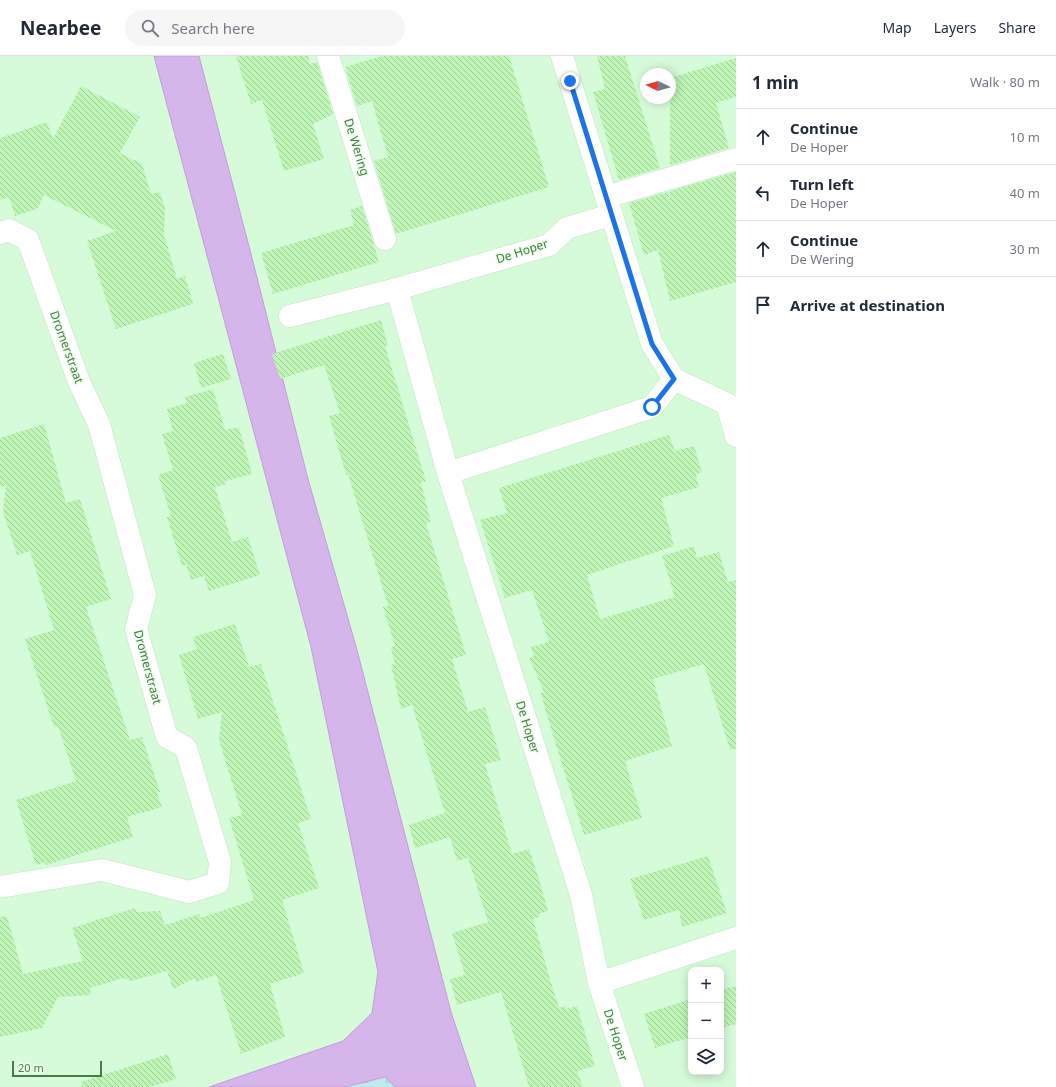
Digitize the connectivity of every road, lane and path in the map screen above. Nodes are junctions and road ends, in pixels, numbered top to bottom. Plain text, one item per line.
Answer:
1 (328, 56) edge
2 (562, 56) edge
3 (736, 159) edge
4 (608, 206) junction
5 (0, 233) edge
6 (385, 239) dead end
7 (397, 289) junction
8 (290, 316) dead end
9 (674, 379) junction
10 (736, 436) edge
11 (448, 473) junction
12 (0, 887) edge
13 (736, 938) edge
14 (599, 983) junction
15 (633, 1087) edge

1 - 6 street, De Wering
2 - 4 street
3 - 4 street, De Hoper
4 - 7 street, De Hoper
4 - 9 street
5 - 12 street, Dromerstraat
7 - 8 street, De Hoper
7 - 11 street, De Hoper
9 - 10 street
9 - 11 street
11 - 14 street, De Hoper
13 - 14 street
14 - 15 street, De Hoper

